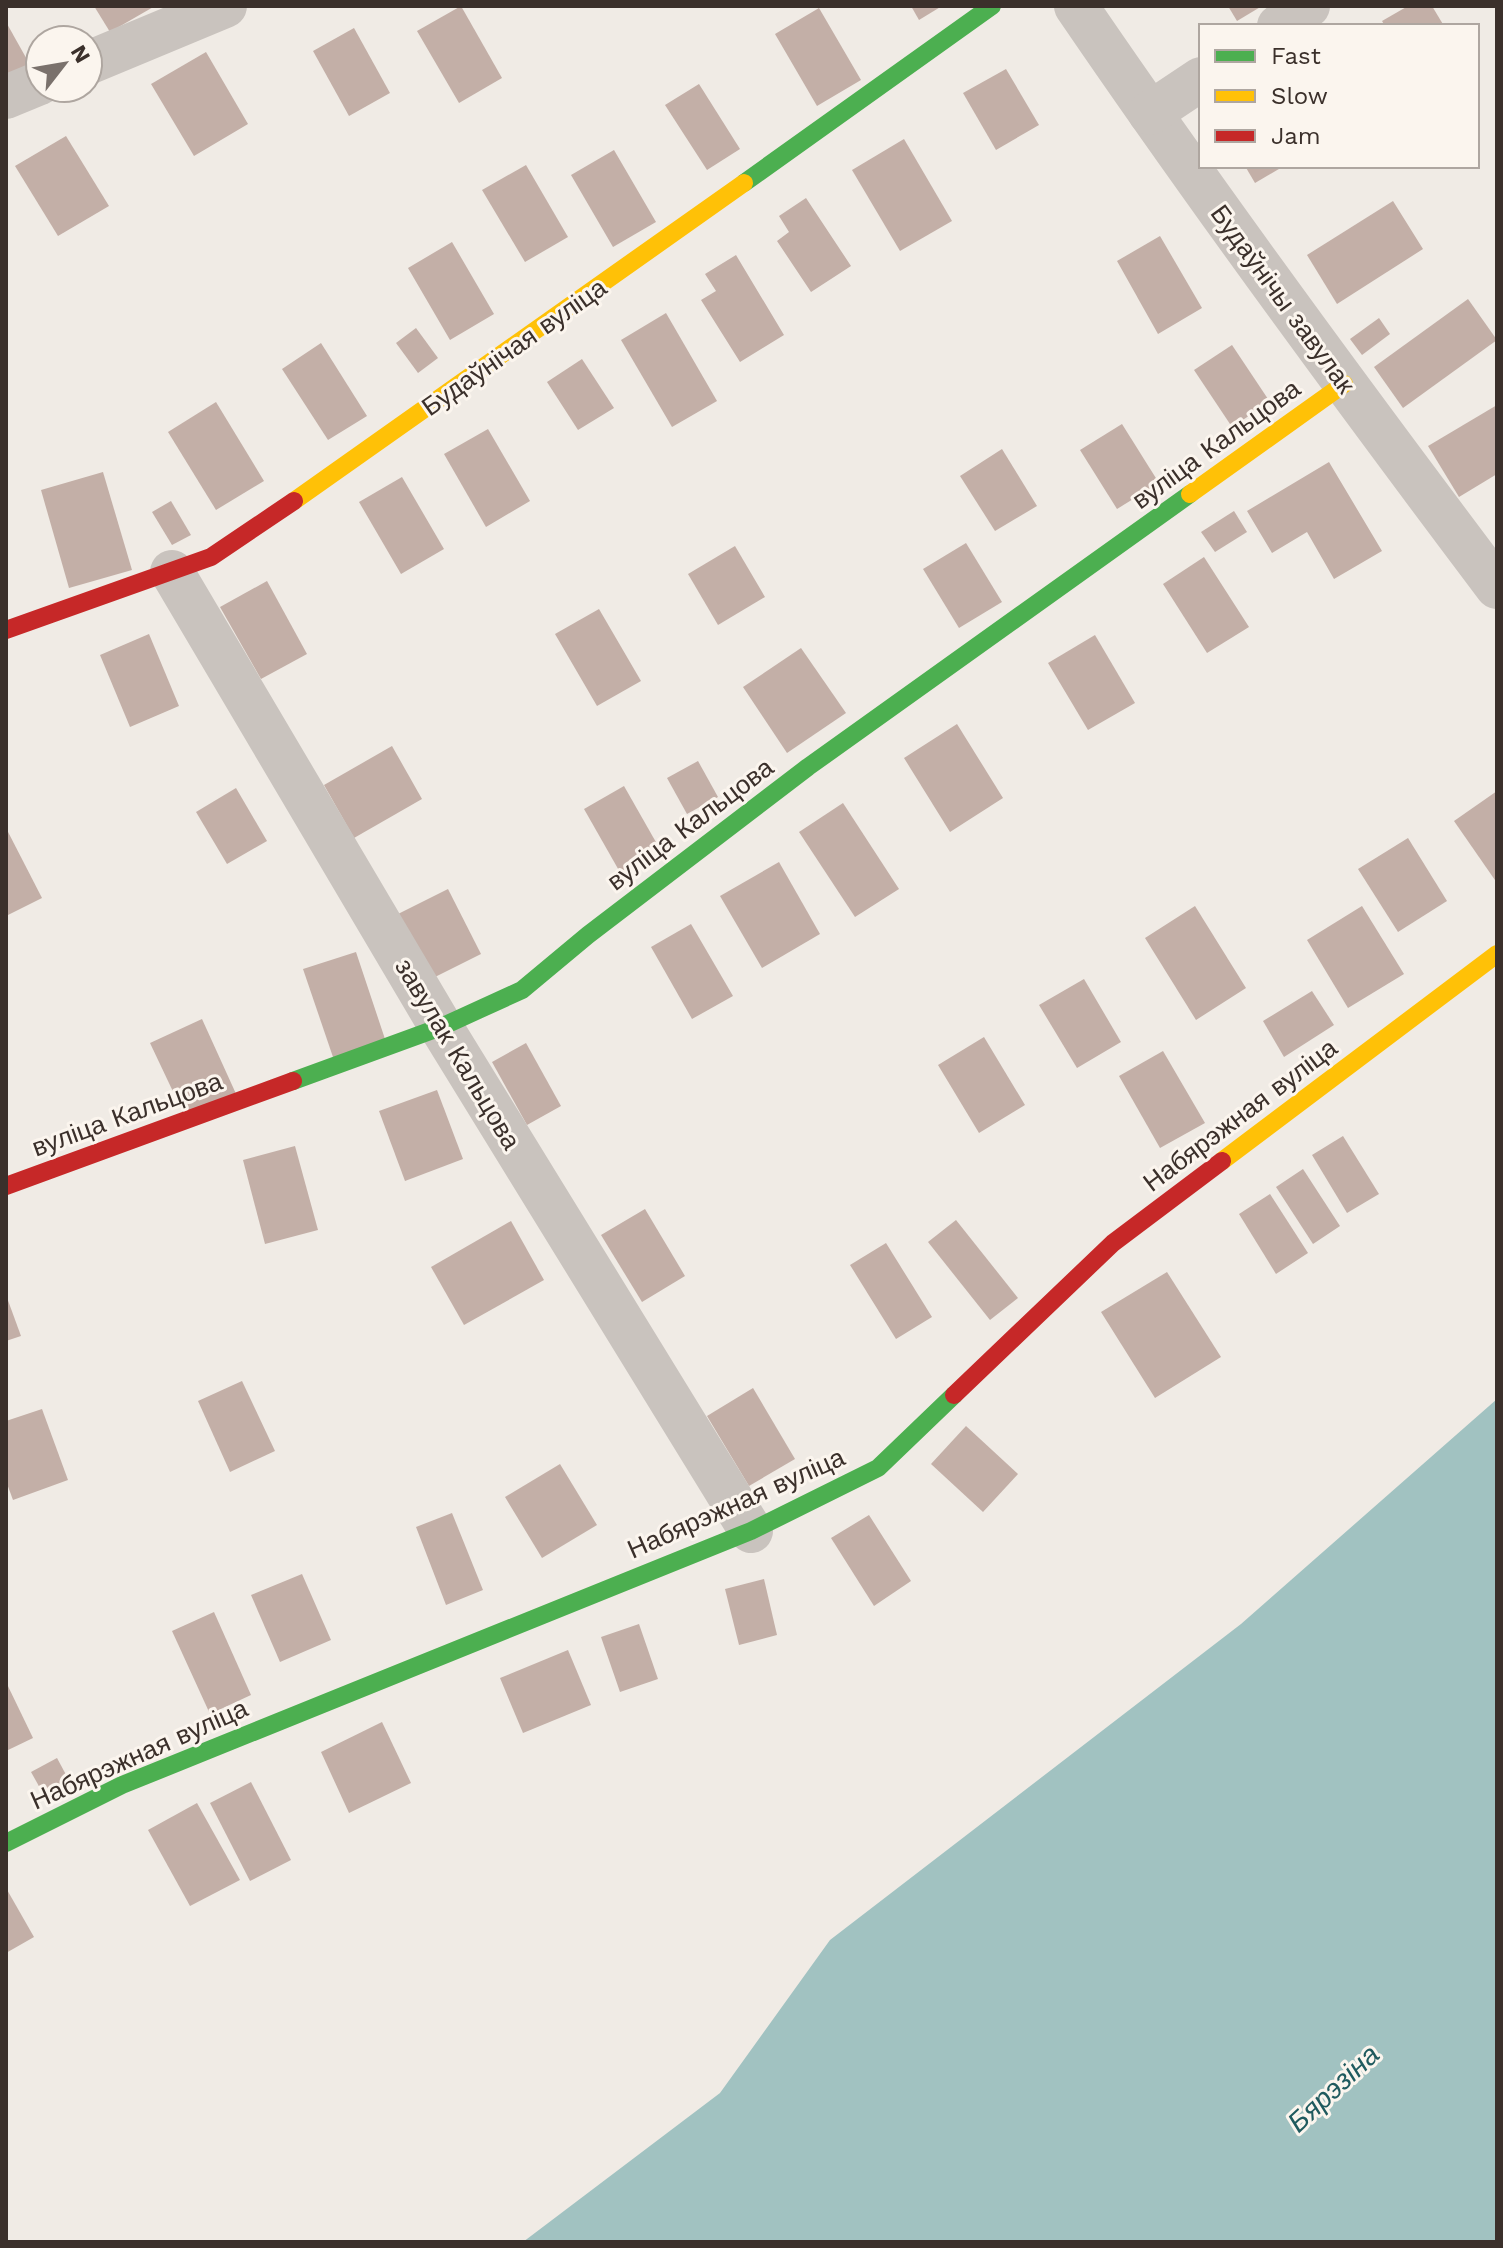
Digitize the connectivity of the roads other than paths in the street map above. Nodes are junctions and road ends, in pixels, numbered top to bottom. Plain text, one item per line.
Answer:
1 (225, 6) edge
2 (992, 6) edge
3 (1076, 6) edge
4 (1308, 6) edge
5 (1282, 24) edge
6 (104, 56) edge
7 (1199, 80) edge
8 (1150, 113) junction
9 (1344, 384) junction
10 (172, 572) junction
11 (1497, 587) edge
12 (6, 630) edge
13 (1497, 954) edge
14 (441, 1027) junction
15 (6, 1186) edge
16 (751, 1531) junction
17 (6, 1843) edge

1 - 6 street
2 - 10 street, Будаўнічая вуліца
3 - 8 street, Будаўнічы завулак
4 - 5 street
7 - 8 street
8 - 9 street, Будаўнічы завулак
9 - 11 street, Будаўнічы завулак
9 - 14 street, вуліца Кальцова
10 - 12 street, Будаўнічая вуліца
10 - 14 street, завулак Кальцова
13 - 16 street, Набярэжная вуліца
14 - 15 street, вуліца Кальцова
14 - 16 street, завулак Кальцова
16 - 17 street, Набярэжная вуліца

